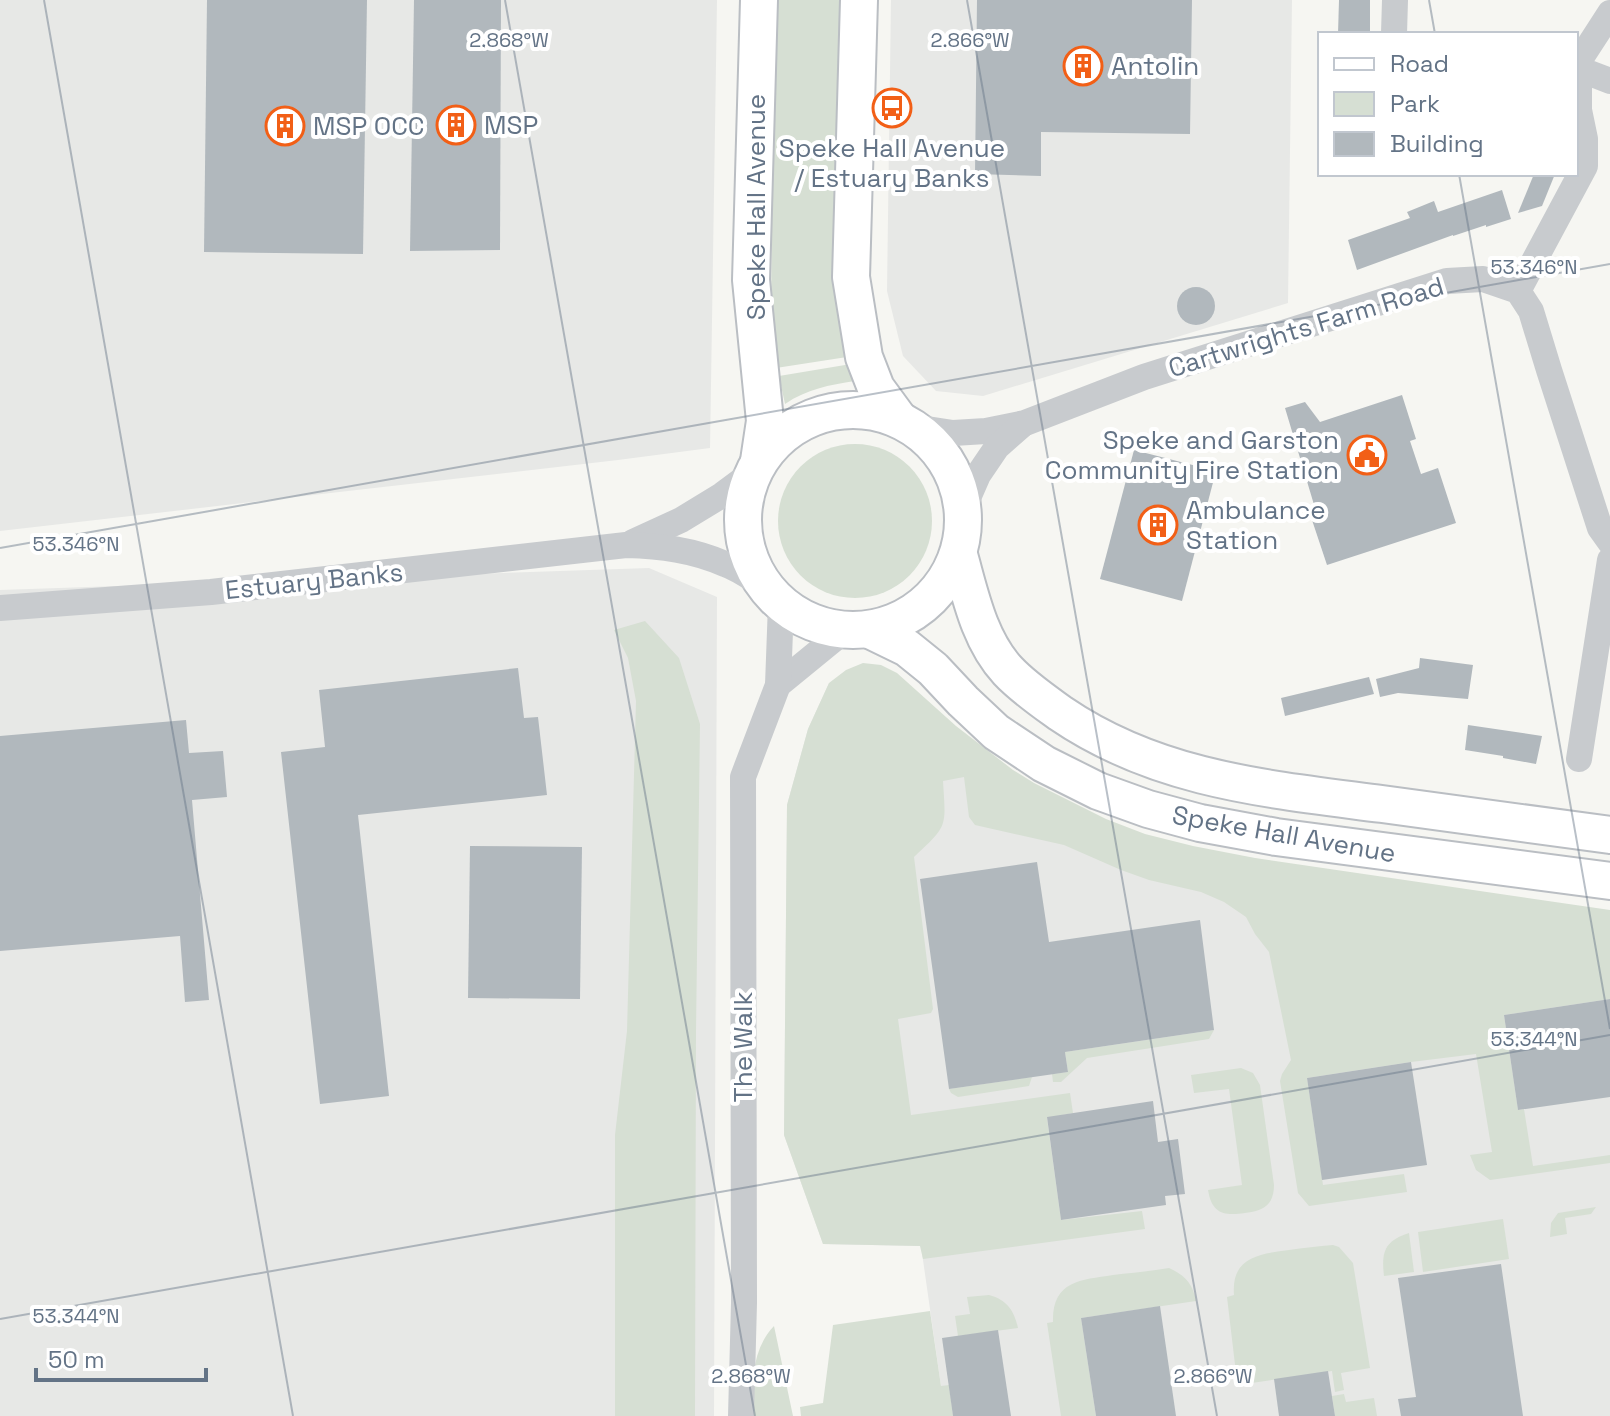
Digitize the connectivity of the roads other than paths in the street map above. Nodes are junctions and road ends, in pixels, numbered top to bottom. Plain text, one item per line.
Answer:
1 (759, 0) edge
2 (859, 0) edge
3 (1395, 0) edge
4 (1610, 13) edge
5 (1394, 32) edge
6 (1578, 65) edge
7 (1610, 81) edge
8 (1518, 291) junction
9 (906, 423) junction
10 (1025, 423) junction
11 (756, 467) junction
12 (964, 507) junction
13 (1610, 542) edge
14 (626, 545) junction
15 (959, 555) junction
16 (1610, 560) edge
17 (772, 595) junction
18 (0, 608) edge
19 (857, 630) junction
20 (778, 685) junction
21 (1579, 759) dead end
22 (1610, 835) edge
23 (1610, 881) edge
24 (741, 1416) edge

1 - 11 street, Speke Hall Avenue
2 - 9 street
3 - 5 street
4 - 6 street
6 - 7 street
6 - 8 street
8 - 10 street, Cartwrights Farm Road
8 - 13 street
9 - 10 street, Cartwrights Farm Road
9 - 11 street
9 - 12 street
10 - 12 street, Cartwrights Farm Road
11 - 14 street, Estuary Banks
11 - 17 street
12 - 15 street
14 - 17 street, Estuary Banks
14 - 18 street, Estuary Banks
15 - 19 street
15 - 22 street, Speke Hall Avenue
16 - 21 street
17 - 19 street
17 - 20 street, The Walk
19 - 20 street, The Walk
19 - 23 street, Speke Hall Avenue
20 - 24 street, The Walk

